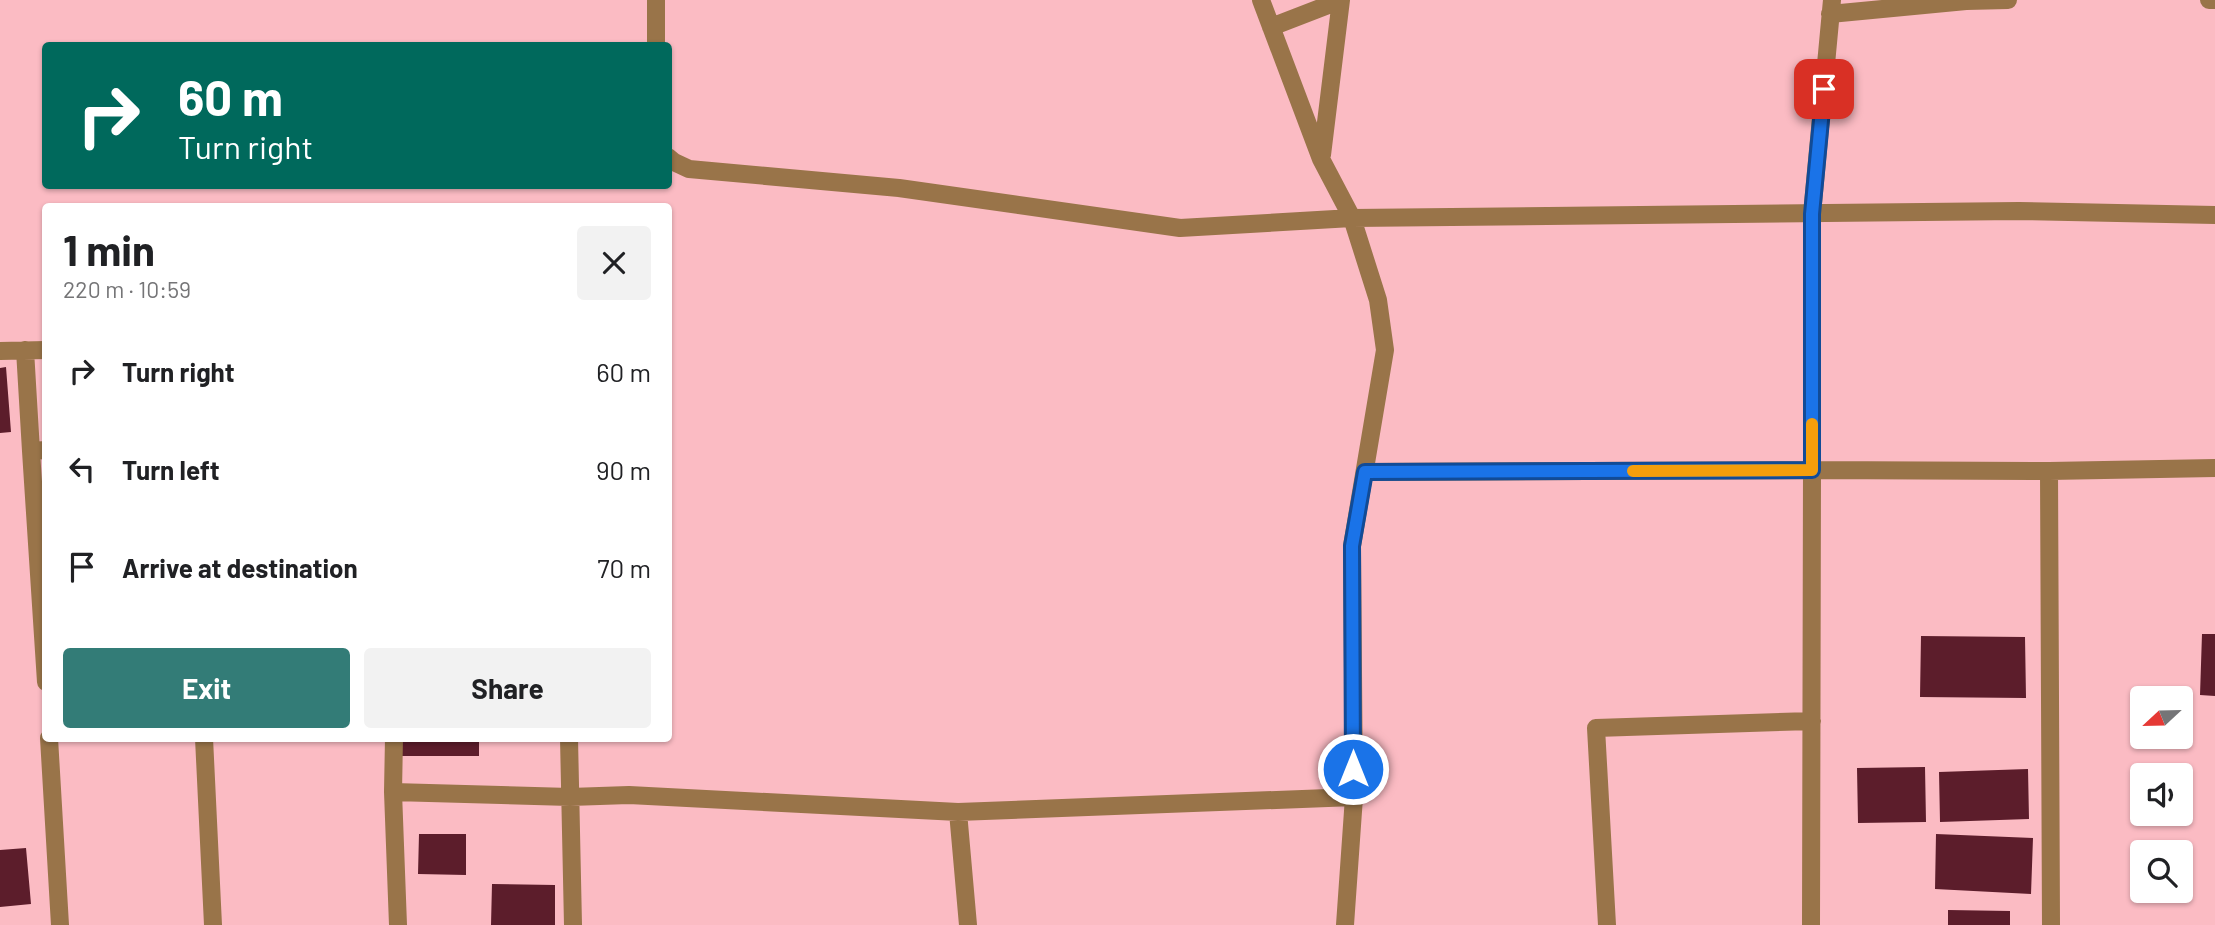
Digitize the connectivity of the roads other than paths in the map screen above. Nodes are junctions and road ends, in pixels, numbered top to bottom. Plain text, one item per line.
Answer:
1 (656, 0) edge
2 (1261, 0) edge
3 (2008, 0) edge
4 (2208, 0) edge
5 (2215, 0) edge
6 (1831, 7) edge
7 (1271, 27) junction
8 (656, 42) edge
9 (1321, 159) junction
10 (672, 160) edge
11 (1812, 214) junction
12 (2215, 215) edge
13 (1352, 218) junction
14 (25, 350) junction
15 (42, 350) edge
16 (0, 351) edge
17 (38, 451) edge
18 (2215, 468) edge
19 (1812, 470) junction
20 (2049, 471) junction
21 (1365, 472) junction
22 (42, 566) edge
23 (1812, 721) junction
24 (49, 742) edge
25 (204, 742) edge
26 (394, 742) edge
27 (569, 742) edge
28 (393, 792) junction
29 (570, 797) junction
30 (1354, 797) junction
31 (958, 812) junction
32 (60, 925) edge
33 (213, 925) edge
34 (398, 925) edge
35 (573, 925) edge
36 (968, 925) edge
37 (1345, 925) edge
38 (1607, 925) edge
39 (1811, 925) edge
40 (2051, 925) edge

1 - 8 street
2 - 7 street
3 - 6 street
4 - 5 street
6 - 11 street
7 - 9 street
7 - 9 street
9 - 13 street
10 - 13 street
11 - 12 street
11 - 13 street
11 - 19 street
13 - 21 street
14 - 15 street
14 - 16 street
14 - 17 street
17 - 22 street
18 - 20 street
19 - 20 street
19 - 21 street
19 - 23 street
20 - 40 street
21 - 30 street
23 - 38 street
23 - 39 street
24 - 32 street
25 - 33 street
26 - 28 street
27 - 29 street
28 - 29 street
28 - 34 street
29 - 31 street
29 - 35 street
30 - 31 street
30 - 37 street
31 - 36 street

